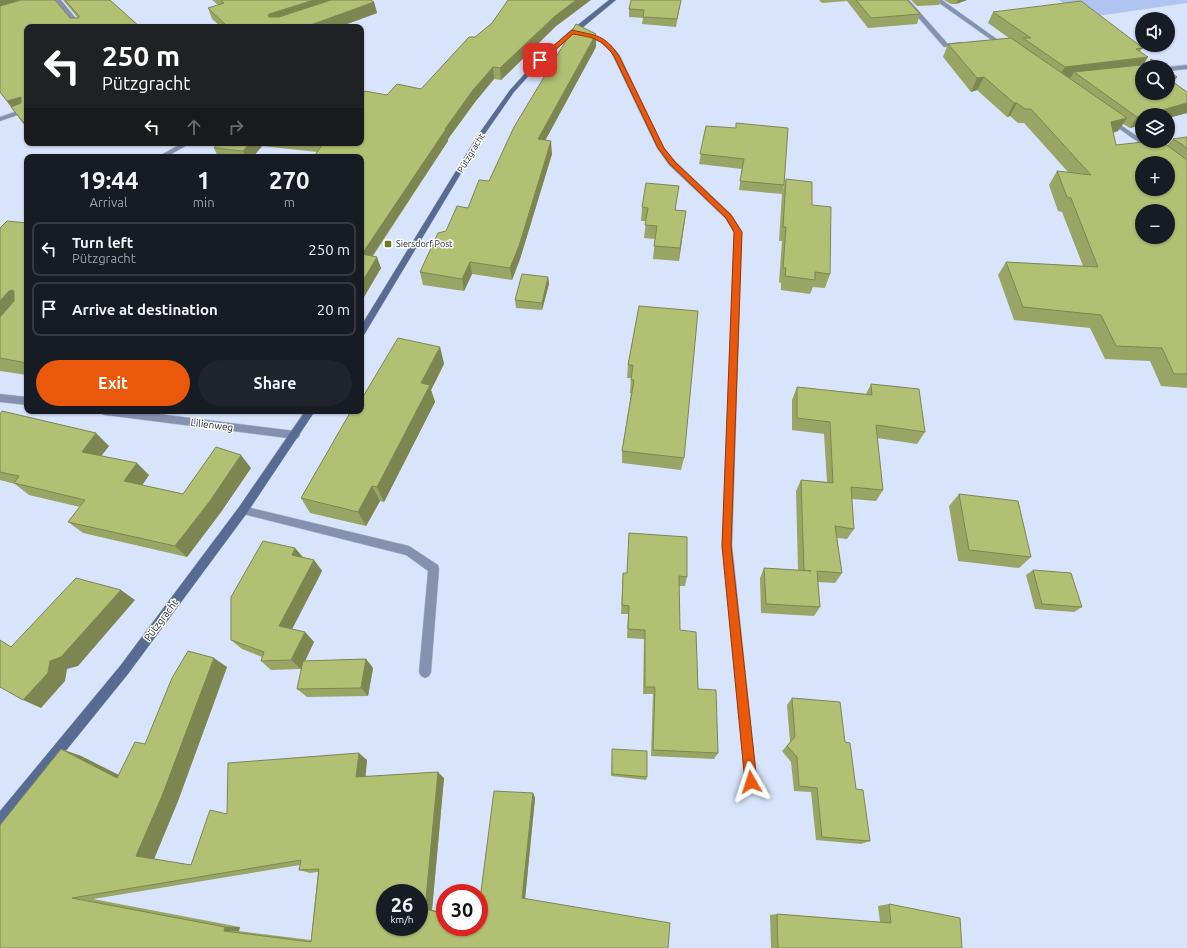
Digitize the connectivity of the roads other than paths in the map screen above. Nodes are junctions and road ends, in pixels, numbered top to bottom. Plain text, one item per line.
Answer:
1 (58, 0) edge
2 (613, 0) edge
3 (906, 0) edge
4 (938, 0) edge
5 (78, 24) edge
6 (572, 32) junction
7 (996, 40) junction
8 (982, 42) edge
9 (968, 43) edge
10 (1014, 53) edge
11 (1187, 67) edge
12 (1175, 68) edge
13 (24, 111) edge
14 (1107, 117) edge
15 (0, 119) edge
16 (182, 146) edge
17 (1157, 153) edge
18 (167, 154) edge
19 (364, 328) edge
20 (0, 398) edge
21 (24, 401) edge
22 (129, 414) edge
23 (308, 414) edge
24 (295, 435) junction
25 (243, 510) junction
26 (425, 672) dead end
27 (751, 782) dead end
28 (0, 821) edge

1 - 5 street
2 - 6 main road, Pützgracht
3 - 9 street
4 - 7 street
6 - 19 main road, Pützgracht
6 - 27 street
7 - 8 street
7 - 10 street
11 - 12 street
13 - 15 street
14 - 17 street
16 - 18 street
20 - 21 street
22 - 24 street, Lilienweg
23 - 24 main road, Pützgracht
24 - 25 main road, Pützgracht
25 - 26 street
25 - 28 main road, Pützgracht

